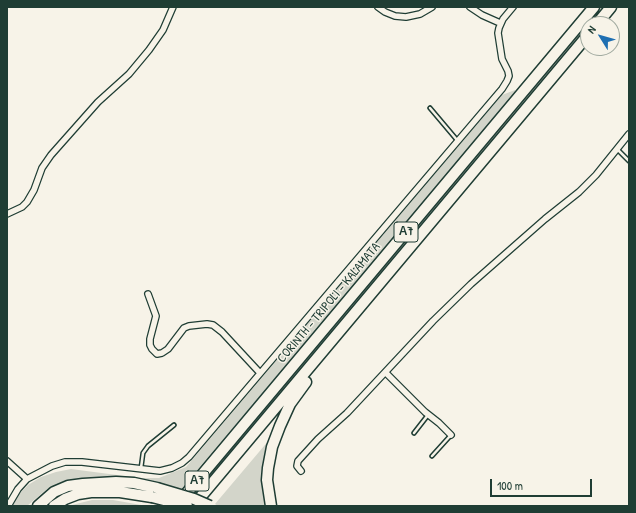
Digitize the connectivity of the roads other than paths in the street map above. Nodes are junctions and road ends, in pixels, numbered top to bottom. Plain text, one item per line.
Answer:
1 (173, 7) edge
2 (378, 7) edge
3 (432, 7) edge
4 (470, 7) edge
5 (513, 7) edge
6 (594, 7) edge
7 (611, 7) edge
8 (604, 16) edge
9 (500, 23) junction
10 (580, 45) edge
11 (430, 108) dead end
12 (629, 134) edge
13 (458, 141) junction
14 (617, 149) junction
15 (629, 161) edge
16 (7, 214) edge
17 (148, 294) dead end
18 (337, 335) junction
19 (260, 373) junction
20 (386, 373) junction
21 (428, 415) junction
22 (174, 425) dead end
23 (414, 433) dead end
24 (451, 435) joint
25 (432, 456) dead end
26 (7, 460) edge
27 (142, 469) junction
28 (301, 471) dead end
29 (27, 479) junction
30 (155, 492) junction
31 (8, 506) edge
32 (38, 506) edge
33 (54, 506) edge
34 (176, 506) edge
35 (187, 506) edge
36 (193, 506) edge
37 (210, 506) edge
38 (271, 506) edge

1 - 16 street
2 - 3 street
4 - 9 street
5 - 9 street
6 - 34 highway, CORINTH - TRIPOLI - KALAMATA / Α7
7 - 8 highway
9 - 13 street
10 - 18 highway, CORINTH - TRIPOLI - KALAMATA / Α7
11 - 13 lane
12 - 14 street
13 - 19 street
14 - 15 lane
14 - 20 street
17 - 19 street
18 - 36 highway, CORINTH - TRIPOLI - KALAMATA / Α7
18 - 38 highway
19 - 27 street
20 - 21 street
20 - 28 street
21 - 23 lane
21 - 24 street
22 - 27 lane
24 - 25 lane
26 - 29 street
27 - 29 street
29 - 31 street
30 - 32 highway
30 - 33 highway
30 - 35 highway, bridge
30 - 37 highway, bridge

